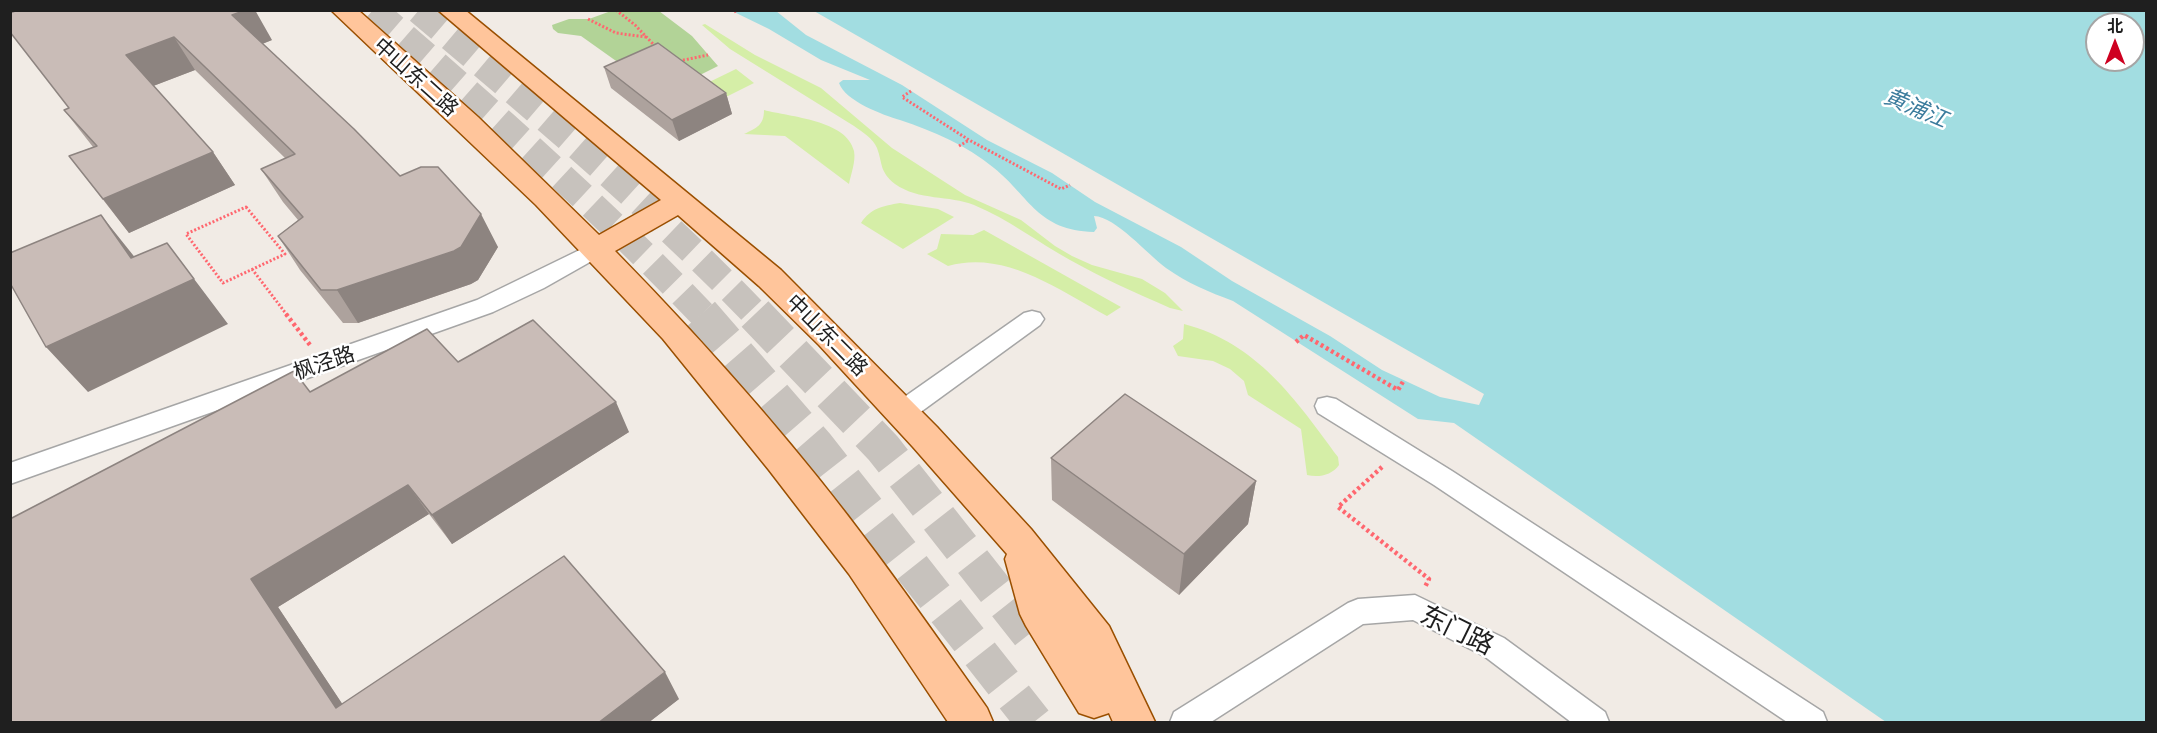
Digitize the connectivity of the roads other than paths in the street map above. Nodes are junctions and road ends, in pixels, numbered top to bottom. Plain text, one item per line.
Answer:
1 (343, 10) edge
2 (450, 10) edge
3 (680, 202) junction
4 (596, 249) junction
5 (1032, 319) dead end
6 (1327, 406) dead end
7 (902, 412) junction
8 (10, 474) edge
9 (1018, 540) junction
10 (1040, 647) tunnel mouth
11 (1106, 711) edge
12 (972, 723) edge
13 (1134, 723) edge
14 (1185, 723) edge
15 (1594, 723) edge
16 (1812, 723) edge

1 - 4 main road, 中山东二路
2 - 3 main road, 中山东二路
3 - 4 main road
3 - 7 main road, 中山东二路
4 - 8 street, 枫泾路
4 - 12 main road, 中山东二路
5 - 7 street
6 - 16 street
7 - 9 main road, 中山东二路
9 - 11 main road
9 - 13 main road, 中山东二路
10 - 11 main road
14 - 15 street, 东门路

